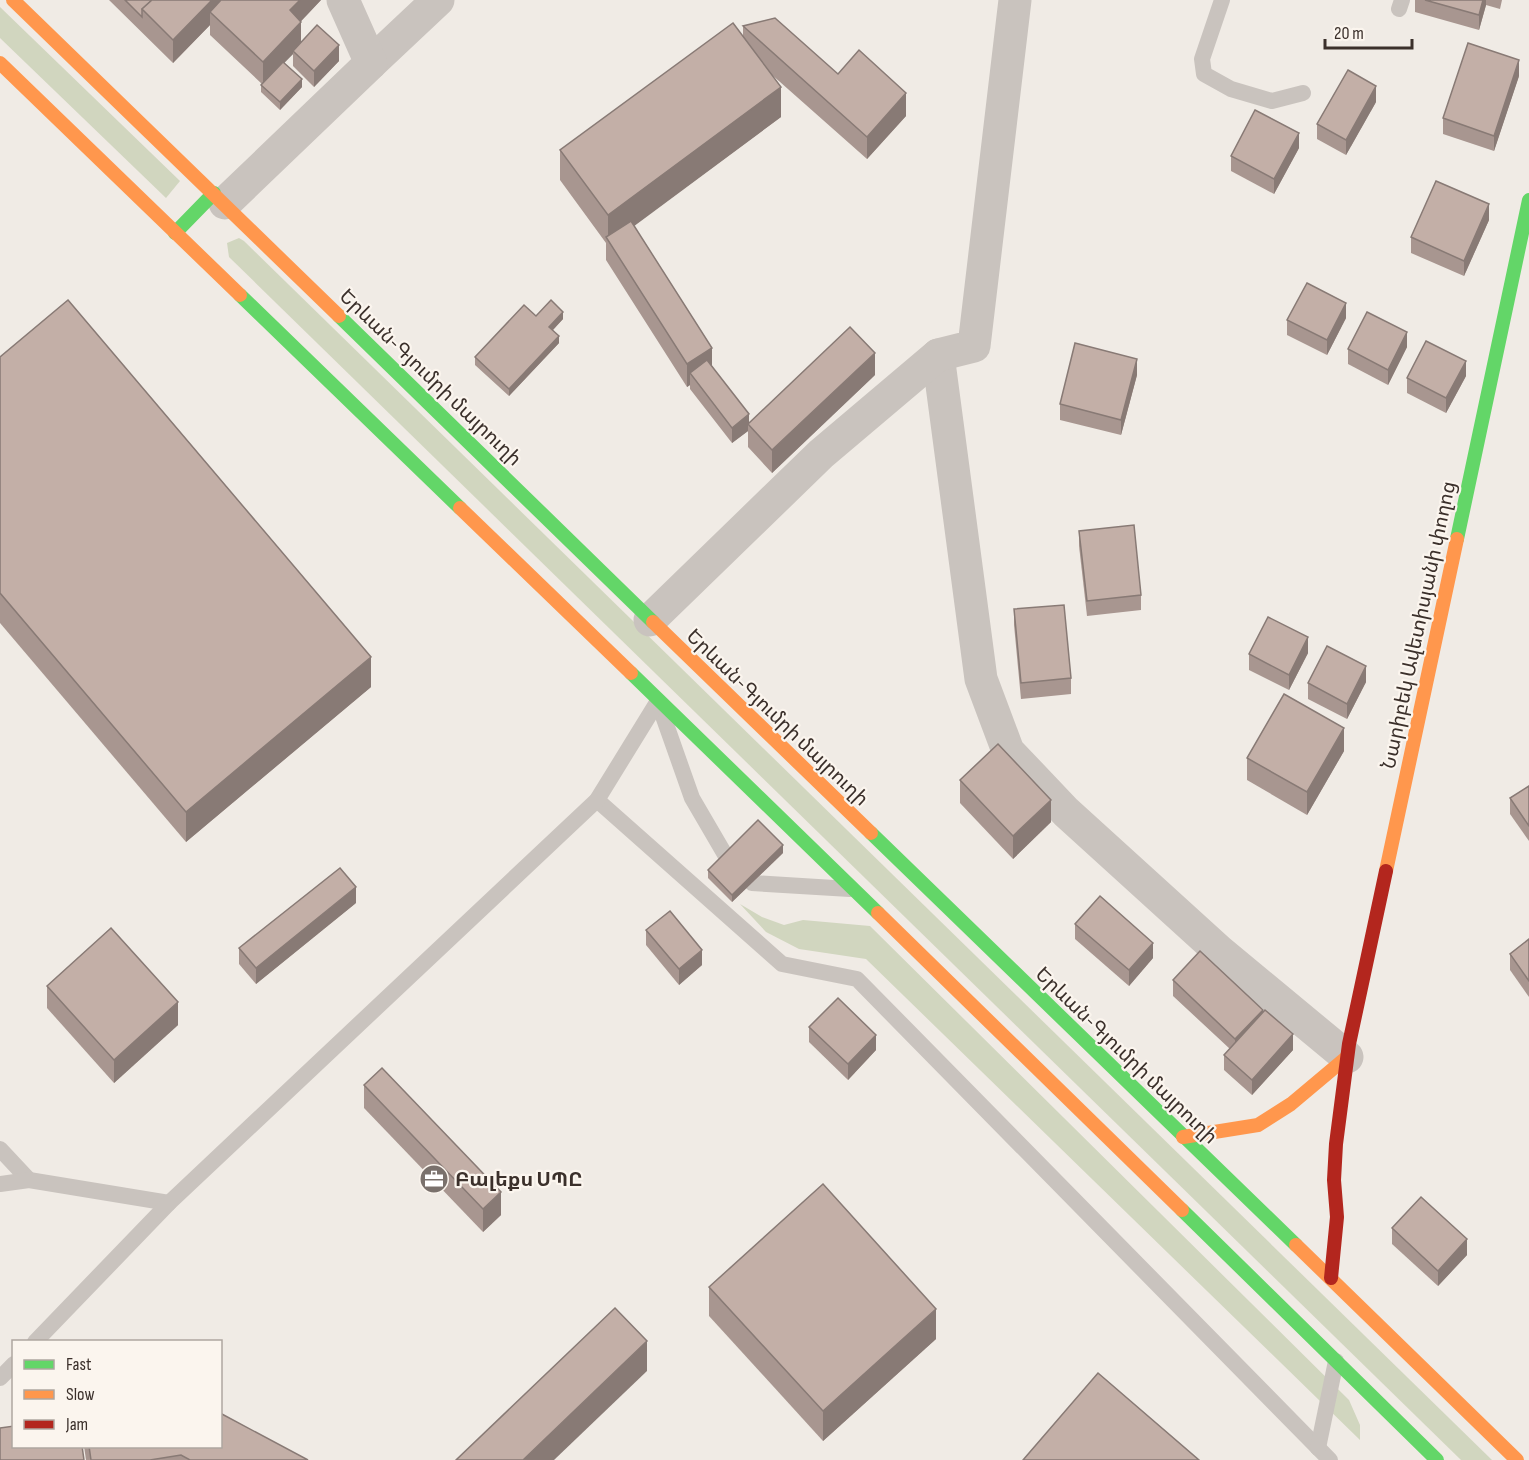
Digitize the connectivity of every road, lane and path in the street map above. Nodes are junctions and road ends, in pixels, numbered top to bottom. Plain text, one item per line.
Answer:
1 (14, 0) edge
2 (343, 0) edge
3 (438, 0) edge
4 (1015, 0) edge
5 (1222, 0) edge
6 (0, 63) edge
7 (370, 63) junction
8 (1304, 93) dead end
9 (220, 198) junction
10 (1529, 200) edge
11 (175, 233) junction
12 (938, 355) junction
13 (651, 620) junction
14 (657, 701) junction
15 (597, 800) junction
16 (727, 858) edge
17 (752, 883) edge
18 (854, 889) junction
19 (1347, 1057) junction
20 (1183, 1137) junction
21 (0, 1149) edge
22 (28, 1180) junction
23 (0, 1184) edge
24 (169, 1203) junction
25 (1331, 1278) junction
26 (36, 1340) edge
27 (1336, 1361) junction
28 (12, 1366) edge
29 (0, 1378) edge
30 (1324, 1454) edge
31 (1437, 1460) edge
32 (1517, 1460) edge

1 - 9 main road, Երևան-Գյումրի մայրուղի
2 - 7 street
3 - 7 street
4 - 12 street
5 - 8 lane
6 - 11 main road
7 - 9 street
9 - 11 main road
9 - 13 main road, Երևան-Գյումրի մայրուղի
10 - 19 main road, Նարիբեկ Ավետիսյանի փողոց
11 - 14 main road
12 - 13 street
12 - 19 street
13 - 20 main road, Երևան-Գյումրի մայրուղի
14 - 15 lane
14 - 16 lane
14 - 18 main road
15 - 24 lane
15 - 30 lane
17 - 18 lane
18 - 27 main road
19 - 20 main road
19 - 25 main road, Նարիբեկ Ավետիսյանի փողոց
20 - 25 main road, Երևան-Գյումրի մայրուղի
21 - 22 lane
22 - 23 lane
22 - 24 lane
24 - 26 lane
25 - 32 main road, Երևան-Գյումրի մայրուղի
27 - 30 lane
27 - 31 main road
28 - 29 lane

